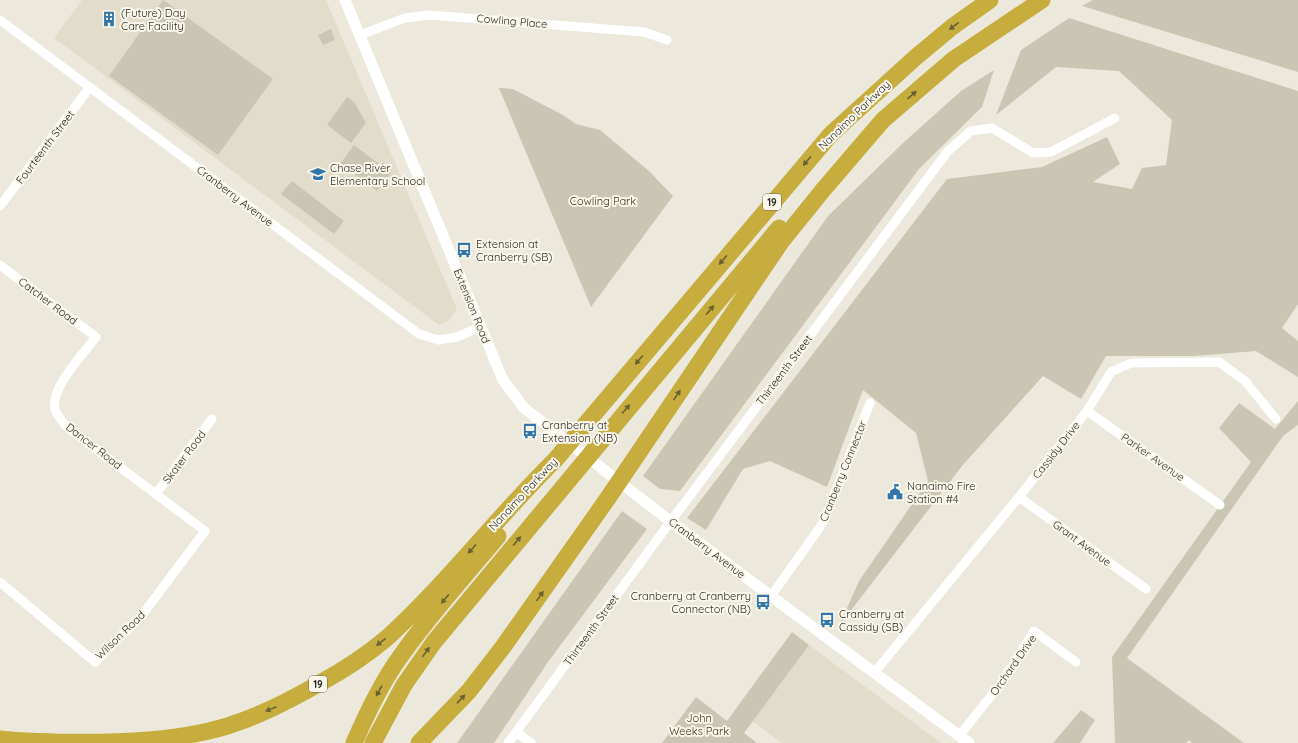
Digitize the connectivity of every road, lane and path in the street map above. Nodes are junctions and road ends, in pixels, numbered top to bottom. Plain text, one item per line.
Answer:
1 (346, 0) edge
2 (1042, 0) edge
3 (988, 2) edge
4 (0, 20) edge
5 (360, 35) junction
6 (667, 40) dead end
7 (90, 87) junction
8 (1115, 118) dead end
9 (883, 120) junction
10 (0, 206) edge
11 (0, 265) edge
12 (480, 327) junction
13 (96, 337) joint
14 (870, 404) dead end
15 (524, 408) joint
16 (1087, 410) junction
17 (212, 419) dead end
18 (1276, 419) dead end
19 (556, 459) junction
20 (156, 494) junction
21 (1019, 497) junction
22 (1220, 505) dead end
23 (670, 521) junction
24 (205, 531) joint
25 (0, 582) edge
26 (1146, 589) dead end
27 (771, 596) junction
28 (1076, 662) dead end
29 (874, 673) junction
30 (390, 709) junction
31 (516, 732) junction
32 (959, 736) junction
33 (0, 739) edge
34 (354, 743) edge
35 (373, 743) edge
36 (387, 743) edge
37 (419, 743) edge
38 (508, 743) edge
39 (531, 743) edge
40 (969, 743) edge

1 - 5 street, Extension Road
9 -> 2 highway
3 -> 19 highway, Nanaimo Parkway / 19
4 - 7 street, Cranberry Avenue
5 - 6 street, Cowling Place
5 - 12 street, Extension Road
7 - 10 street, Fourteenth Street
7 - 12 street, Cranberry Avenue
8 - 23 street, Thirteenth Street
30 -> 9 highway
37 -> 9 highway
11 - 13 street, Catcher Road
12 - 15 street, Extension Road
13 - 20 street, Dancer Road
14 - 27 street, Cranberry Connector
15 - 23 street, Cranberry Avenue
16 - 18 street, Cassidy Drive
16 - 21 street, Cassidy Drive
16 - 22 street, Parker Avenue
17 - 20 street, Skater Road
19 -> 33 highway, Nanaimo Parkway / 19
19 -> 34 highway
20 - 24 street, Dancer Road
21 - 26 street, Grant Avenue
21 - 29 street, Cassidy Drive
23 - 27 street, Cranberry Avenue
23 - 31 street, Thirteenth Street
24 - 25 street, Wilson Road
27 - 29 street, Cranberry Avenue
28 - 32 street, Orchard Drive
29 - 32 street, Cranberry Avenue
30 - 35 highway
30 - 36 highway
31 - 38 street, Thirteenth Street
31 - 39 street
32 - 40 street, Cranberry Avenue

